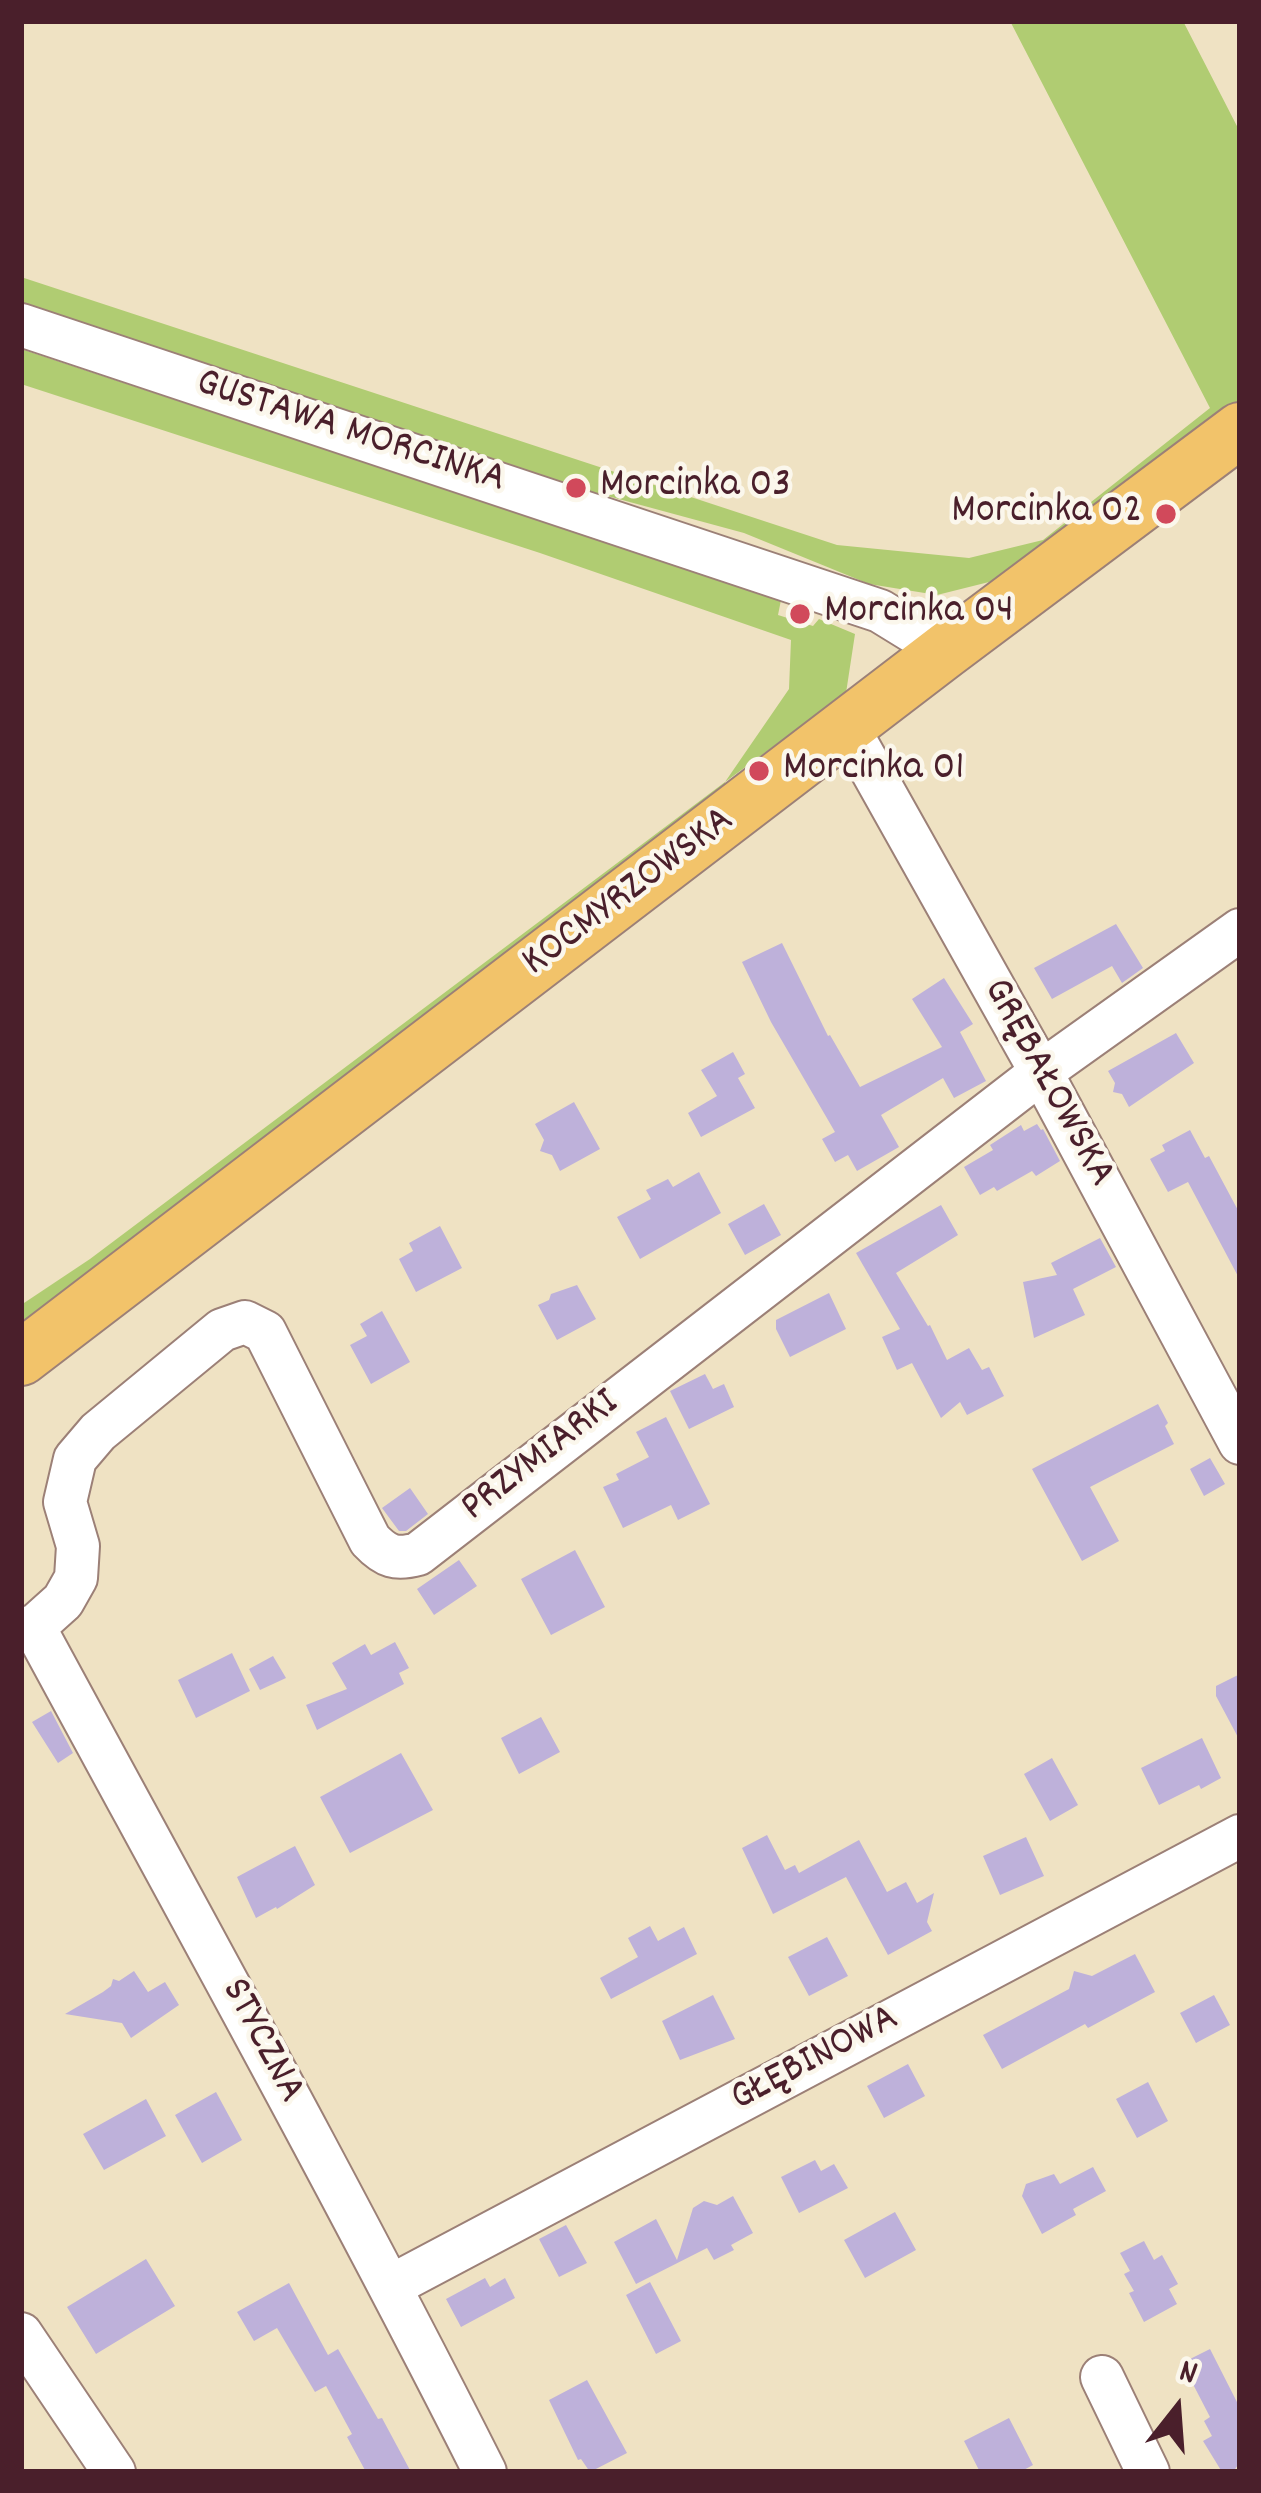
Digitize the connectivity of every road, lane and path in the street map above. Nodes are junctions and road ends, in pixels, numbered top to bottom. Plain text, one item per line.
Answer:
1 (21, 325) edge
2 (1240, 430) edge
3 (945, 652) junction
4 (848, 728) junction
5 (1240, 930) edge
6 (1041, 1072) junction
7 (21, 1358) edge
8 (1240, 1443) edge
9 (27, 1628) edge
10 (1240, 1836) edge
11 (391, 2286) junction
12 (21, 2334) edge
13 (1102, 2377) dead end
14 (114, 2472) edge
15 (485, 2472) edge
16 (1148, 2472) edge

1 - 3 street, GUSTAWA MORCINKA
2 - 3 main road, KOCMYRZOWSKA
3 - 4 main road, KOCMYRZOWSKA
4 - 6 street, GRĘBAŁOWSKA
4 - 7 main road, KOCMYRZOWSKA
5 - 6 street, PRZYMIARKI
6 - 8 street, GRĘBAŁOWSKA
6 - 9 street, PRZYMIARKI
9 - 11 street, STYCZNA
10 - 11 street, GŁĘBINOWA
11 - 15 street, STYCZNA
12 - 14 street
13 - 16 street

